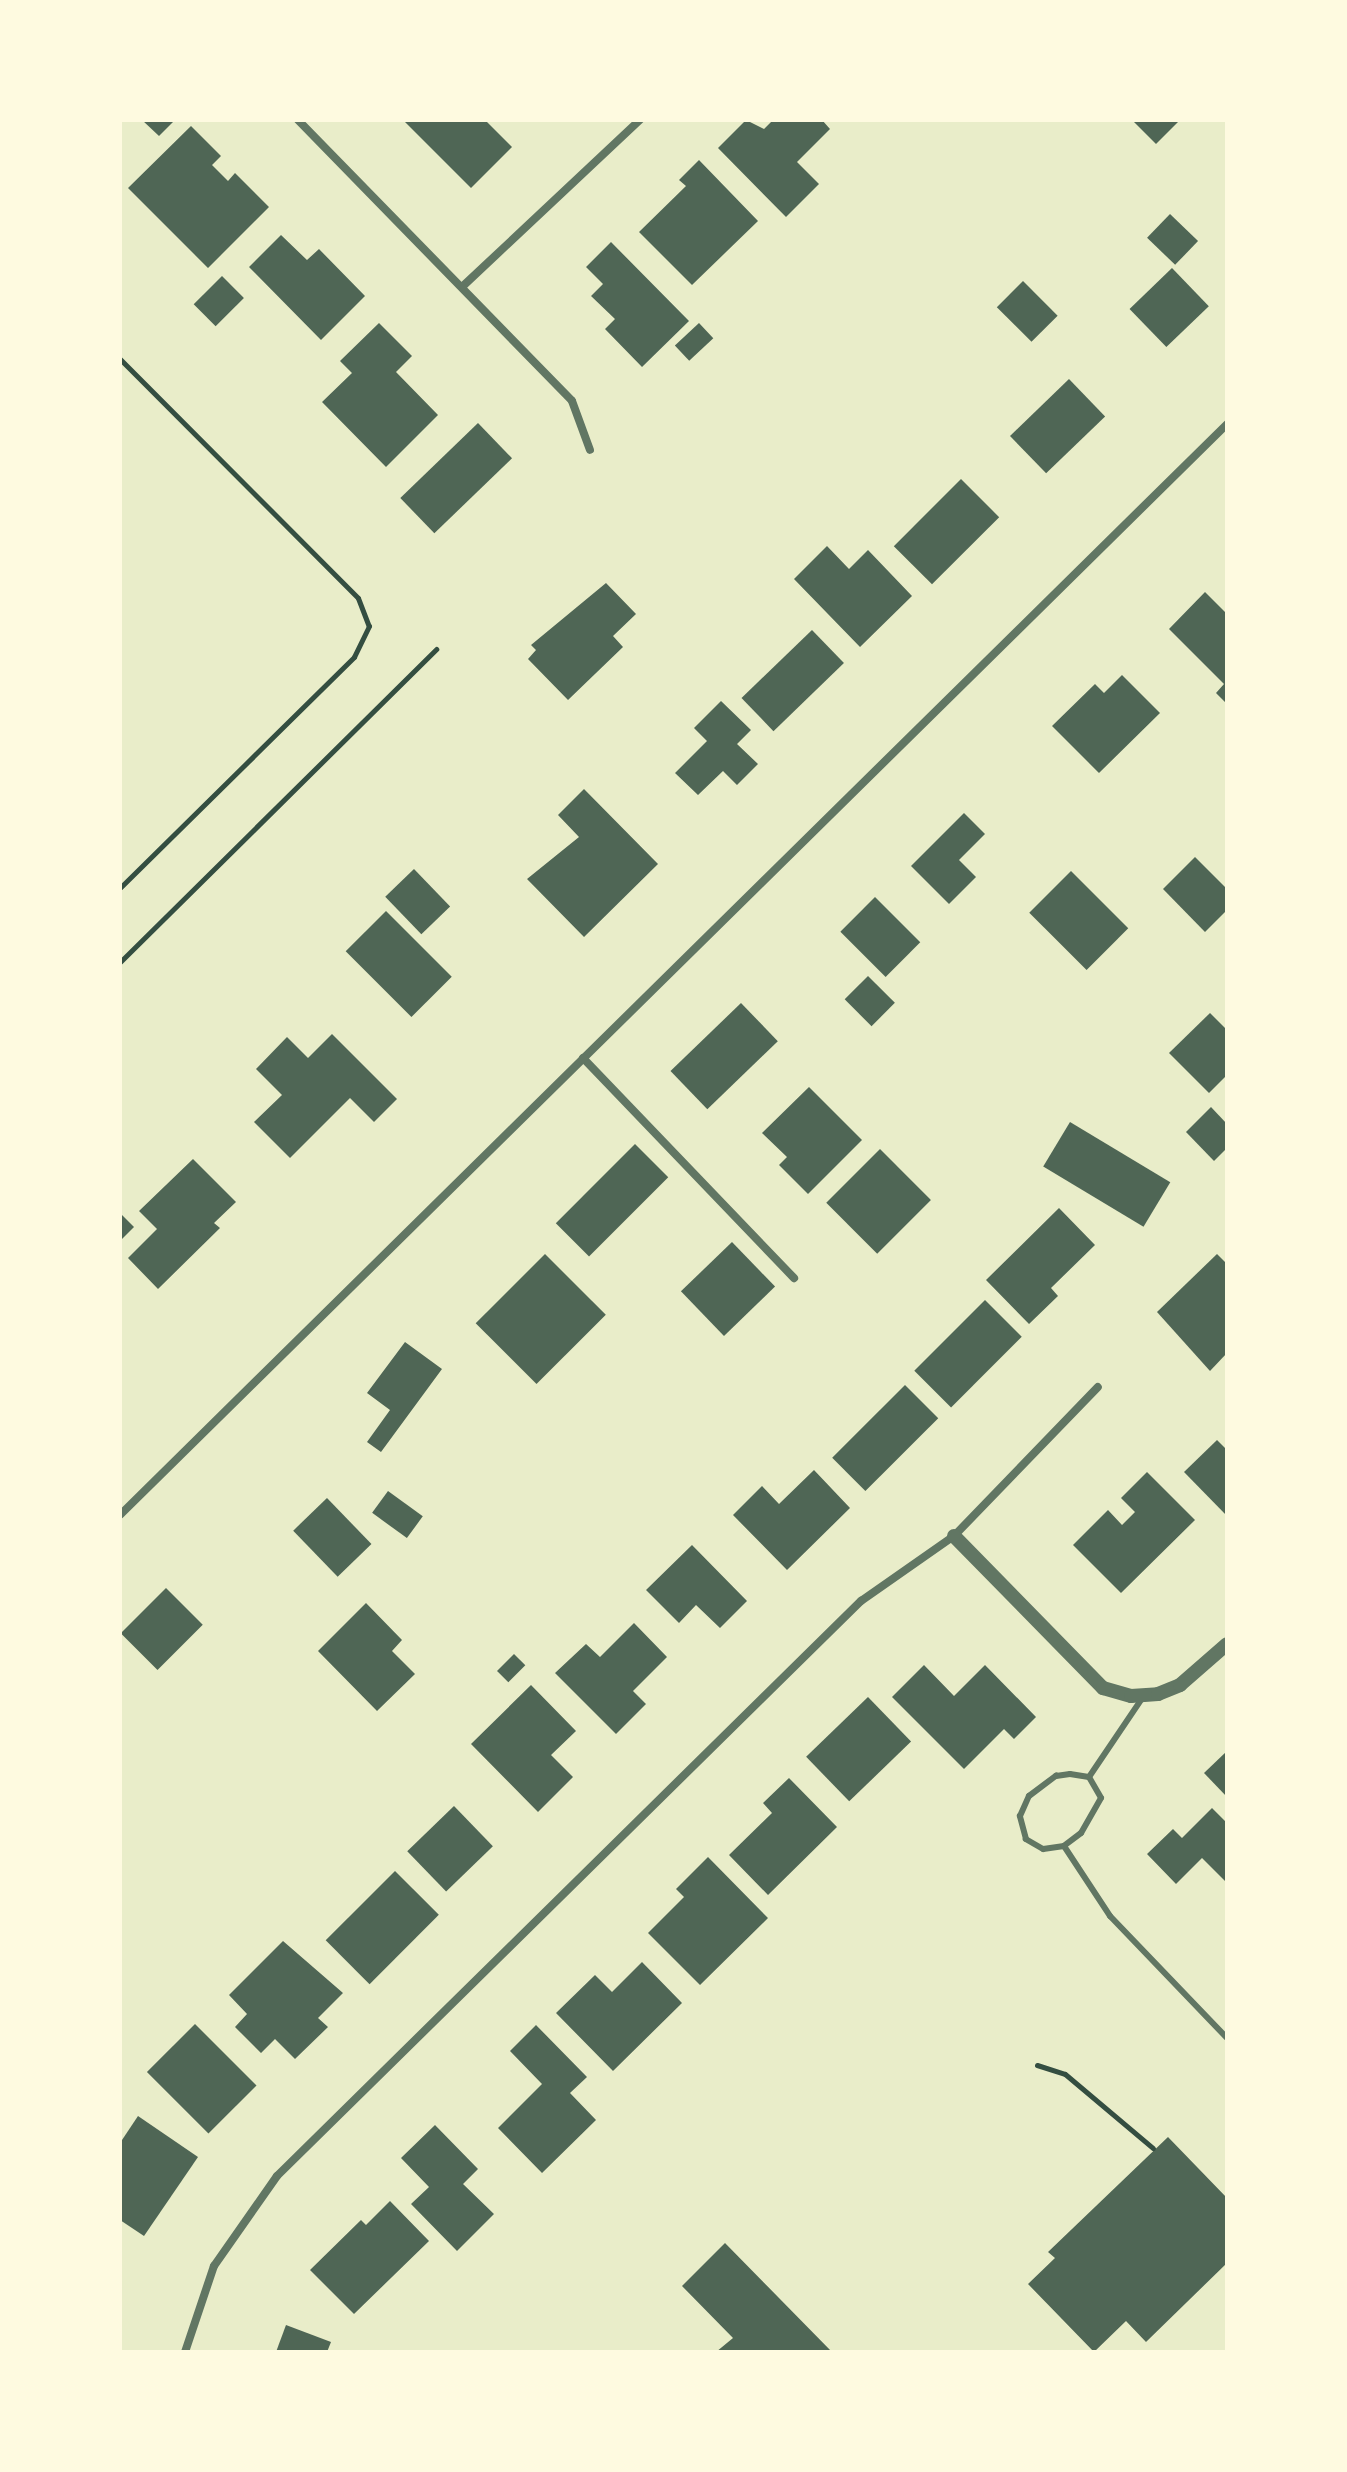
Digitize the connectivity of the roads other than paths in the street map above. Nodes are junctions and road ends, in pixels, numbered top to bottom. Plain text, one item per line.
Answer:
1 (298, 120) edge
2 (640, 120) edge
3 (463, 286) junction
4 (1227, 424) edge
5 (590, 450) dead end
6 (583, 1058) junction
7 (794, 1278) dead end
8 (1098, 1387) dead end
9 (120, 1515) edge
10 (954, 1536) junction
11 (1227, 1644) edge
12 (1144, 1696) junction
13 (1089, 1777) junction
14 (1064, 1846) junction
15 (1227, 2038) edge
16 (185, 2352) edge

1 - 3 street
2 - 3 street
3 - 5 street
4 - 6 street
6 - 7 street
6 - 9 street
8 - 10 street
10 - 12 street
10 - 16 street
11 - 12 street
12 - 13 lane
13 - 14 lane
13 - 14 lane
14 - 15 lane

